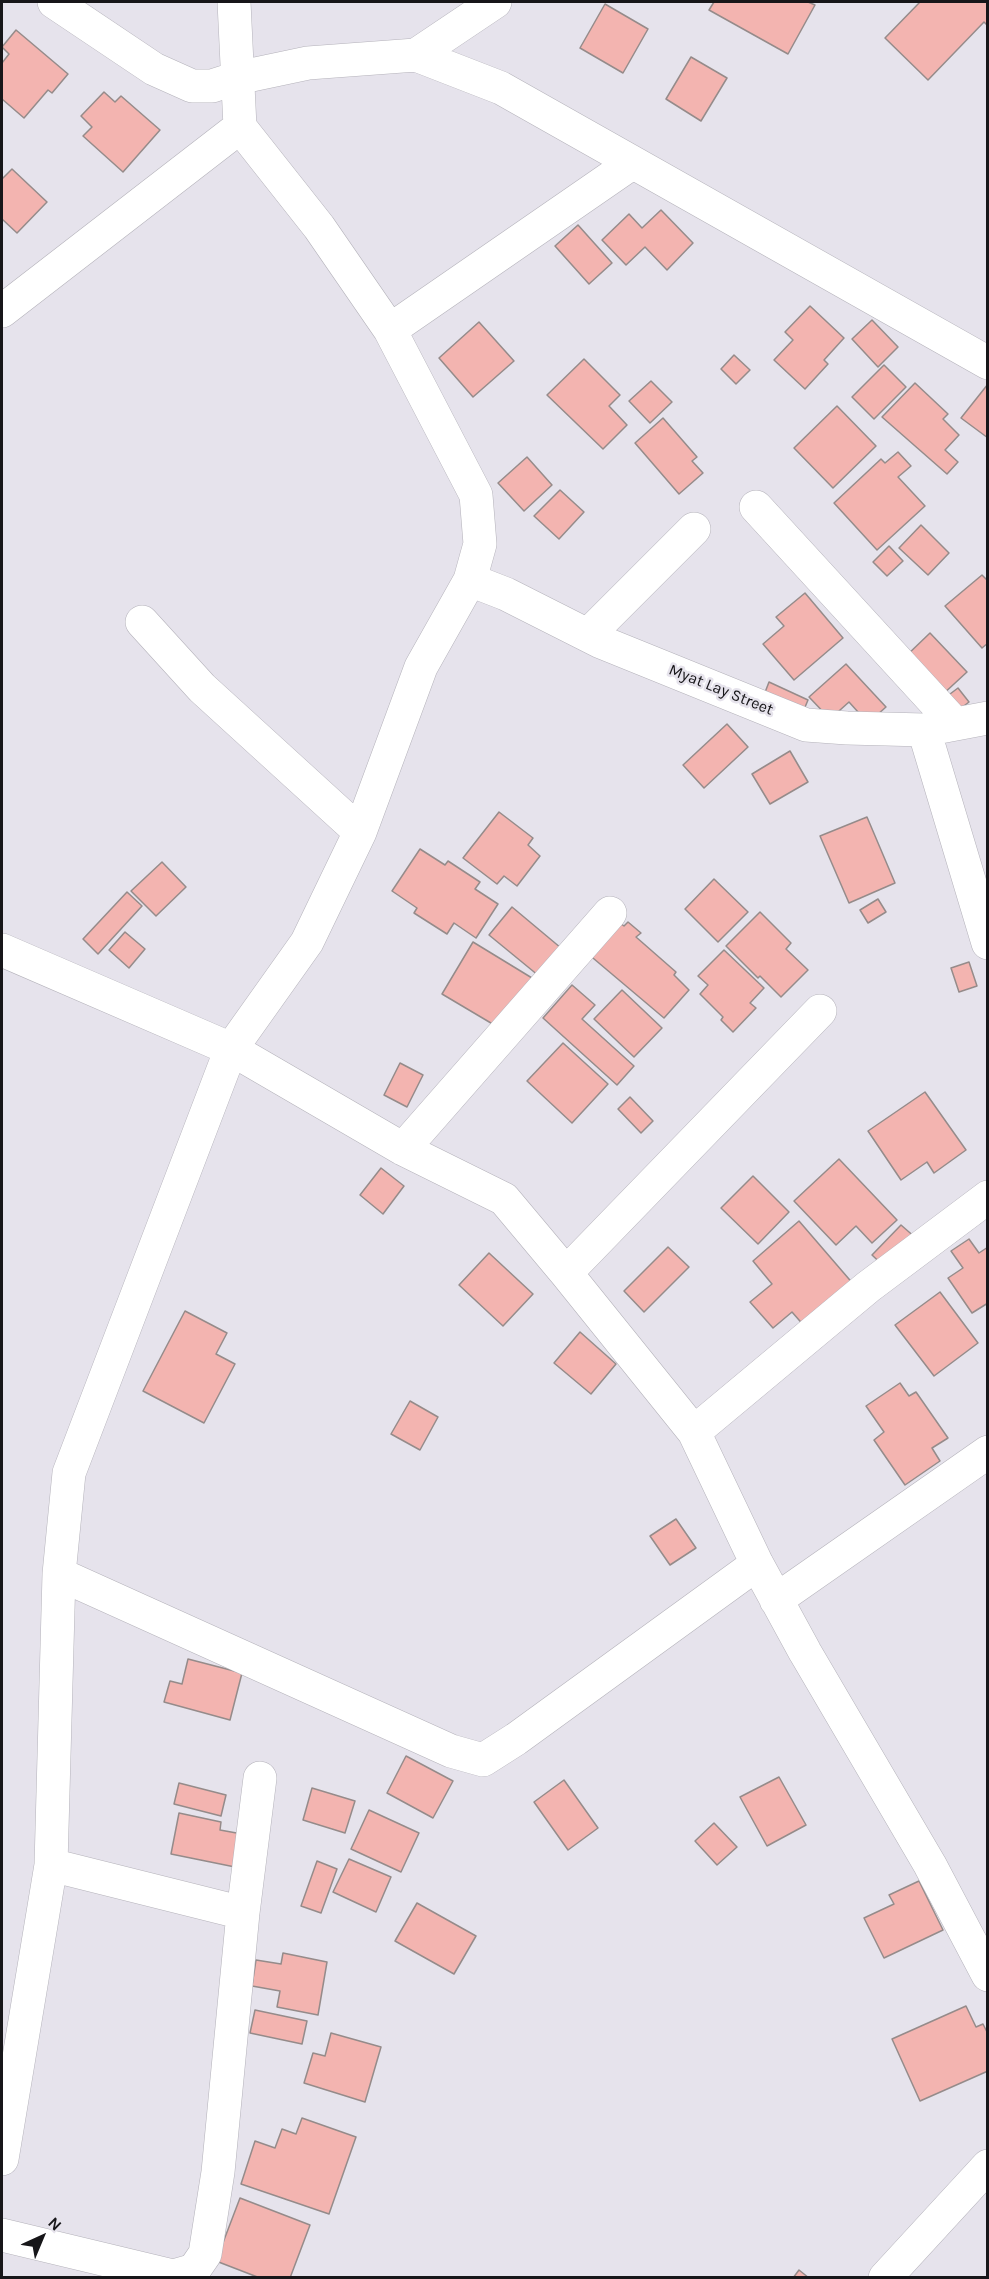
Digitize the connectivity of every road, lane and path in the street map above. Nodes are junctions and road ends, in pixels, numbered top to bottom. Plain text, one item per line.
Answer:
1 (54, 2) edge
2 (234, 2) edge
3 (495, 2) edge
4 (416, 55) junction
5 (237, 78) junction
6 (240, 127) junction
7 (632, 163) junction
8 (2, 311) edge
9 (390, 330) junction
10 (987, 363) edge
11 (756, 507) dead end
12 (694, 529) dead end
13 (470, 580) junction
14 (142, 622) dead end
15 (588, 635) junction
16 (987, 718) edge
17 (955, 724) junction
18 (924, 730) junction
19 (360, 832) junction
20 (610, 913) dead end
21 (987, 943) edge
22 (2, 950) edge
23 (820, 1011) dead end
24 (231, 1050) junction
25 (403, 1149) junction
26 (987, 1197) edge
27 (566, 1273) junction
28 (694, 1432) junction
29 (987, 1452) edge
30 (757, 1564) junction
31 (59, 1574) junction
32 (776, 1600) junction
33 (260, 1778) dead end
34 (51, 1864) junction
35 (243, 1913) junction
36 (987, 1975) edge
37 (2, 2159) edge
38 (987, 2166) edge
39 (2, 2235) edge
40 (885, 2277) edge

1 - 5 street
2 - 5 street
3 - 4 street
4 - 5 street
4 - 7 street
5 - 6 street
6 - 8 street
6 - 9 street
7 - 9 street
7 - 10 street
9 - 13 street
11 - 17 street
12 - 15 street
13 - 15 street, Myat Lay Street
13 - 19 street
14 - 19 street
15 - 18 street, Myat Lay Street
16 - 17 street, Myat Lay Street
17 - 18 street, Myat Lay Street
18 - 21 street
19 - 24 street
20 - 25 street
22 - 24 street
23 - 27 street
24 - 25 street
24 - 31 street
25 - 27 street
26 - 28 street
27 - 28 street
28 - 30 street
29 - 32 street
30 - 31 street
30 - 32 street
31 - 34 street
32 - 36 street
33 - 35 street
34 - 35 street
34 - 37 street
35 - 39 street
38 - 40 street

